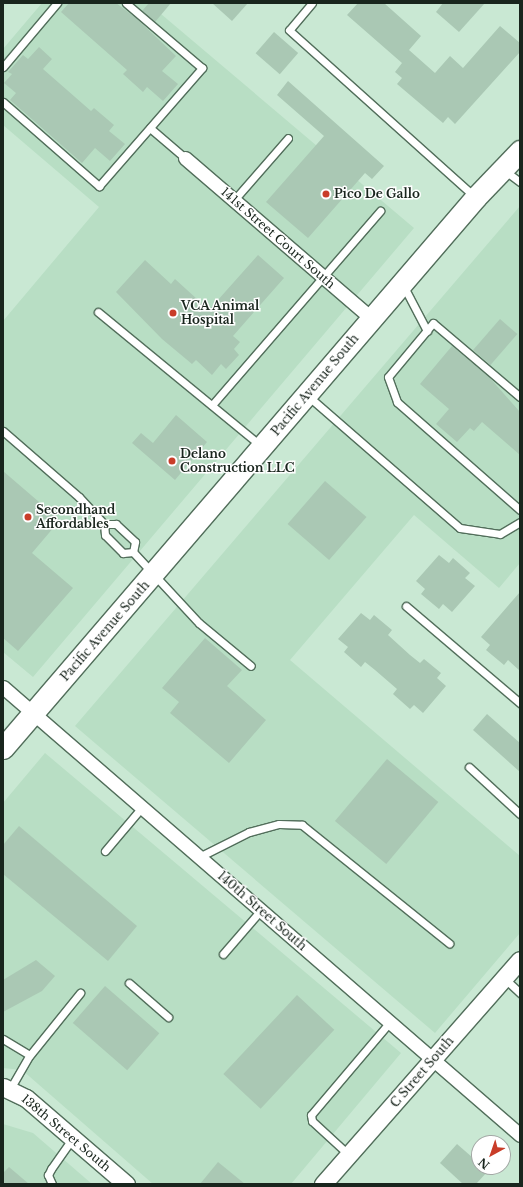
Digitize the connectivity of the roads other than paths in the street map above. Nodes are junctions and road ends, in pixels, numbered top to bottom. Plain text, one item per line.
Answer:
1 (57, 3) edge
2 (126, 3) edge
3 (312, 3) edge
4 (3, 67) edge
5 (3, 102) edge
6 (150, 128) junction
7 (288, 138) dead end
8 (520, 151) edge
9 (185, 158) joint
10 (503, 170) junction
11 (520, 182) edge
12 (476, 197) junction
13 (234, 200) junction
14 (380, 212) dead end
15 (323, 277) junction
16 (402, 283) junction
17 (98, 312) dead end
18 (371, 318) junction
19 (427, 331) junction
20 (306, 395) junction
21 (520, 397) edge
22 (212, 405) junction
23 (3, 431) edge
24 (262, 447) junction
25 (520, 510) edge
26 (520, 522) edge
27 (104, 524) junction
28 (133, 552) junction
29 (155, 575) junction
30 (406, 606) dead end
31 (251, 666) dead end
32 (3, 687) edge
33 (520, 702) edge
34 (33, 713) junction
35 (3, 748) edge
36 (469, 767) dead end
37 (142, 807) junction
38 (520, 814) edge
39 (105, 851) dead end
40 (199, 857) junction
41 (261, 910) junction
42 (449, 943) dead end
43 (223, 954) dead end
44 (520, 960) edge
45 (504, 978) junction
46 (129, 983) dead end
47 (80, 993) dead end
48 (520, 993) edge
49 (168, 1017) dead end
50 (390, 1022) junction
51 (3, 1039) edge
52 (30, 1055) junction
53 (433, 1059) junction
54 (7, 1088) edge
55 (520, 1135) edge
56 (73, 1138) junction
57 (349, 1155) junction
58 (52, 1184) edge
59 (126, 1184) edge
60 (323, 1184) edge

1 - 4 lane
2 - 6 lane
3 - 12 lane
5 - 6 lane
6 - 9 lane
7 - 13 lane
8 - 10 main road, Pacific Avenue South
9 - 13 street, 141st Street Court South
10 - 11 lane
10 - 12 main road, Pacific Avenue South
12 - 16 main road, Pacific Avenue South
13 - 15 street, 141st Street Court South
14 - 15 lane
15 - 18 street, 141st Street Court South
15 - 22 lane
16 - 18 main road, Pacific Avenue South
16 - 19 lane
17 - 22 lane
18 - 20 main road, Pacific Avenue South
19 - 21 lane
19 - 25 lane
20 - 24 main road, Pacific Avenue South
20 - 26 lane
22 - 24 lane
23 - 27 lane
24 - 29 main road, Pacific Avenue South
27 - 28 lane
27 - 28 lane
28 - 29 lane
29 - 31 lane
29 - 34 main road, Pacific Avenue South
30 - 33 lane
32 - 34 street, 140th Street South
34 - 35 main road, Pacific Avenue South
34 - 37 street, 140th Street South
36 - 38 lane
37 - 39 lane
37 - 40 street, 140th Street South
40 - 41 street, 140th Street South
40 - 42 lane
41 - 43 lane
41 - 50 street, 140th Street South
44 - 45 street, C Street South
45 - 48 lane
45 - 53 street, C Street South
46 - 49 lane
47 - 52 lane
50 - 53 street, 140th Street South
50 - 57 lane
51 - 52 lane
52 - 54 lane
53 - 55 street, 140th Street South
53 - 57 street, C Street South
54 - 56 street, 138th Street South
56 - 58 lane
56 - 59 street, 138th Street South
57 - 60 street, C Street South

